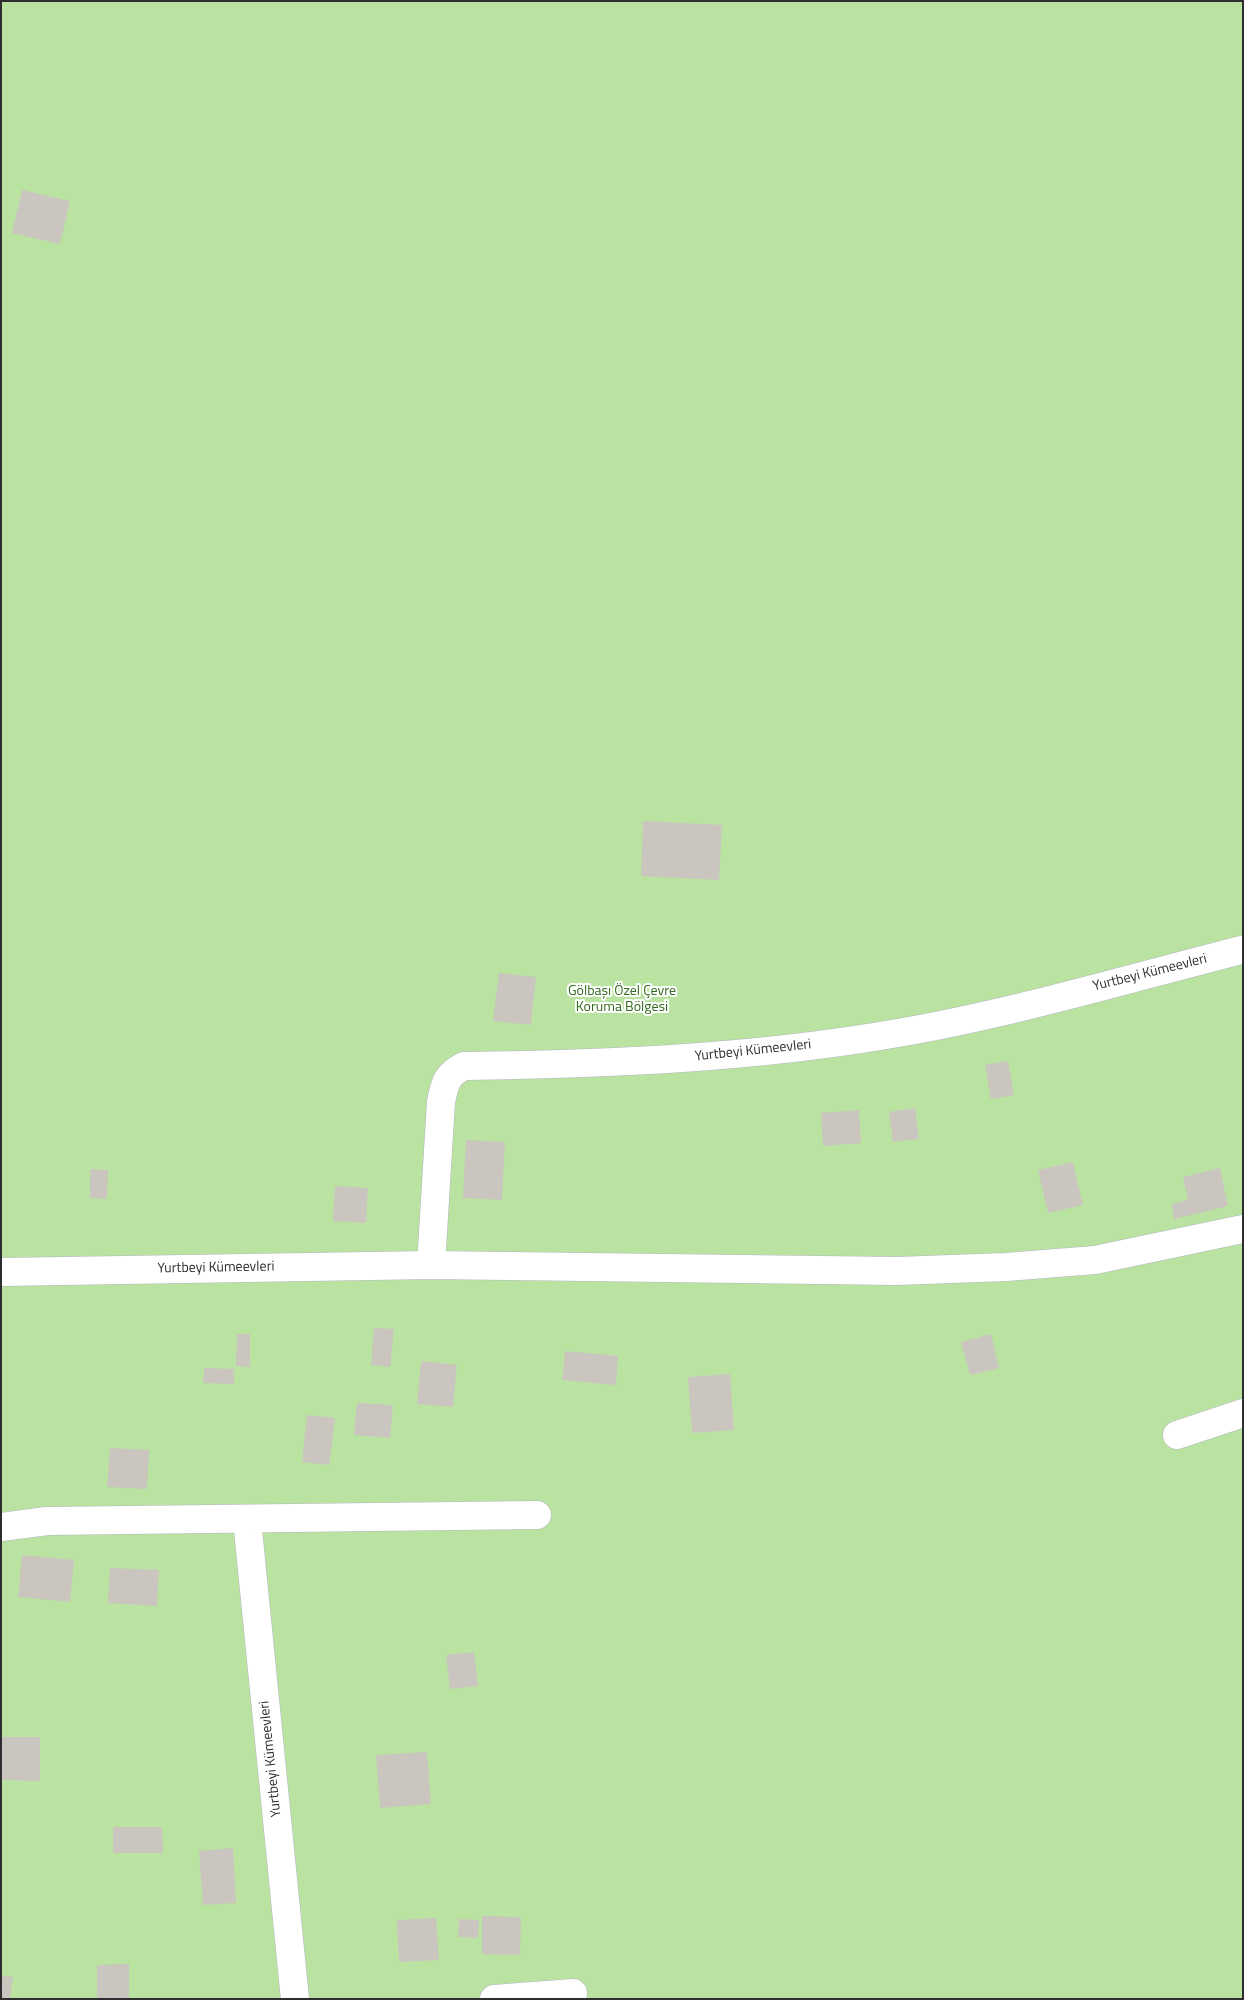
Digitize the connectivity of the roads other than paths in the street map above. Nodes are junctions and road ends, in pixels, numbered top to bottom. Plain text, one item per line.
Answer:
1 (1241, 950) dead end
2 (1243, 1229) edge
3 (431, 1265) junction
4 (1, 1272) edge
5 (1243, 1413) edge
6 (1177, 1434) dead end
7 (537, 1515) dead end
8 (247, 1520) junction
9 (1, 1526) edge
10 (573, 1993) dead end
11 (295, 1999) edge
12 (494, 1999) edge

1 - 3 street, Yurtbeyi Kümeevleri
2 - 3 street, Yurtbeyi Kümeevleri
3 - 4 street, Yurtbeyi Kümeevleri
5 - 6 street
7 - 8 street
8 - 9 street
8 - 11 street, Yurtbeyi Kümeevleri
10 - 12 street

